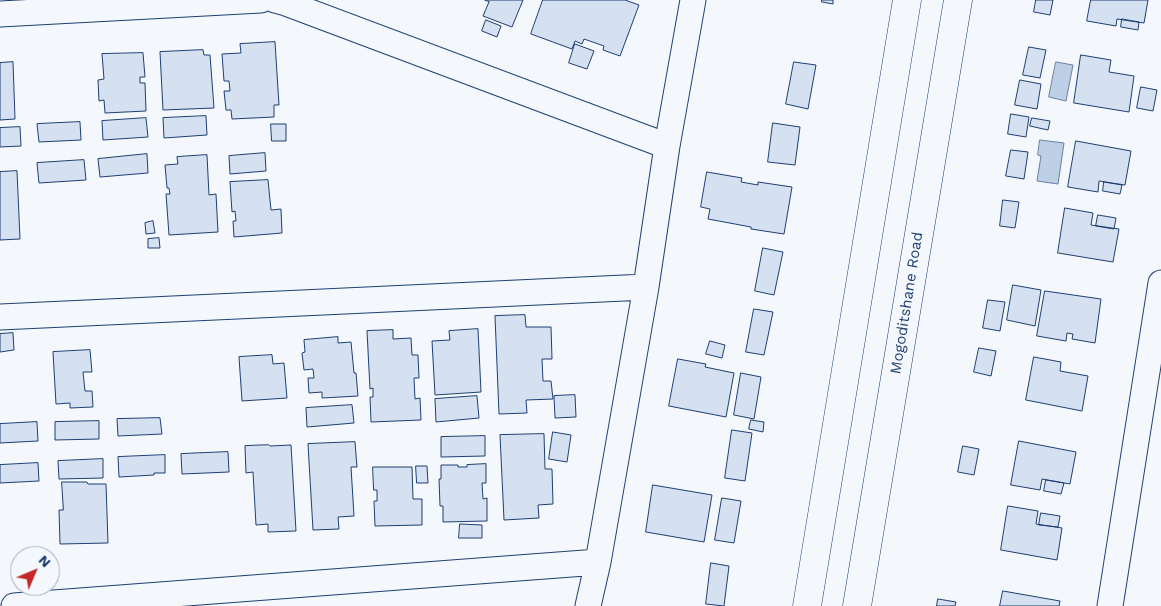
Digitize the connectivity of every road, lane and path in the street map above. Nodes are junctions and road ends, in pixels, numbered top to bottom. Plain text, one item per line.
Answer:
1 (260, 0) edge
2 (275, 0) edge
3 (693, 0) edge
4 (907, 0) edge
5 (958, 0) edge
6 (0, 14) edge
7 (667, 146) junction
8 (1161, 284) edge
9 (646, 287) junction
10 (0, 317) edge
11 (598, 562) junction
12 (14, 606) edge
13 (588, 606) edge
14 (807, 606) edge
15 (857, 606) edge
16 (1110, 606) edge

1 - 6 street
2 - 7 street
3 - 7 street
4 - 14 main road
5 - 15 main road, Mogoditshane Road
7 - 9 street
8 - 16 street
9 - 10 street
9 - 11 street
11 - 12 street
11 - 13 street

